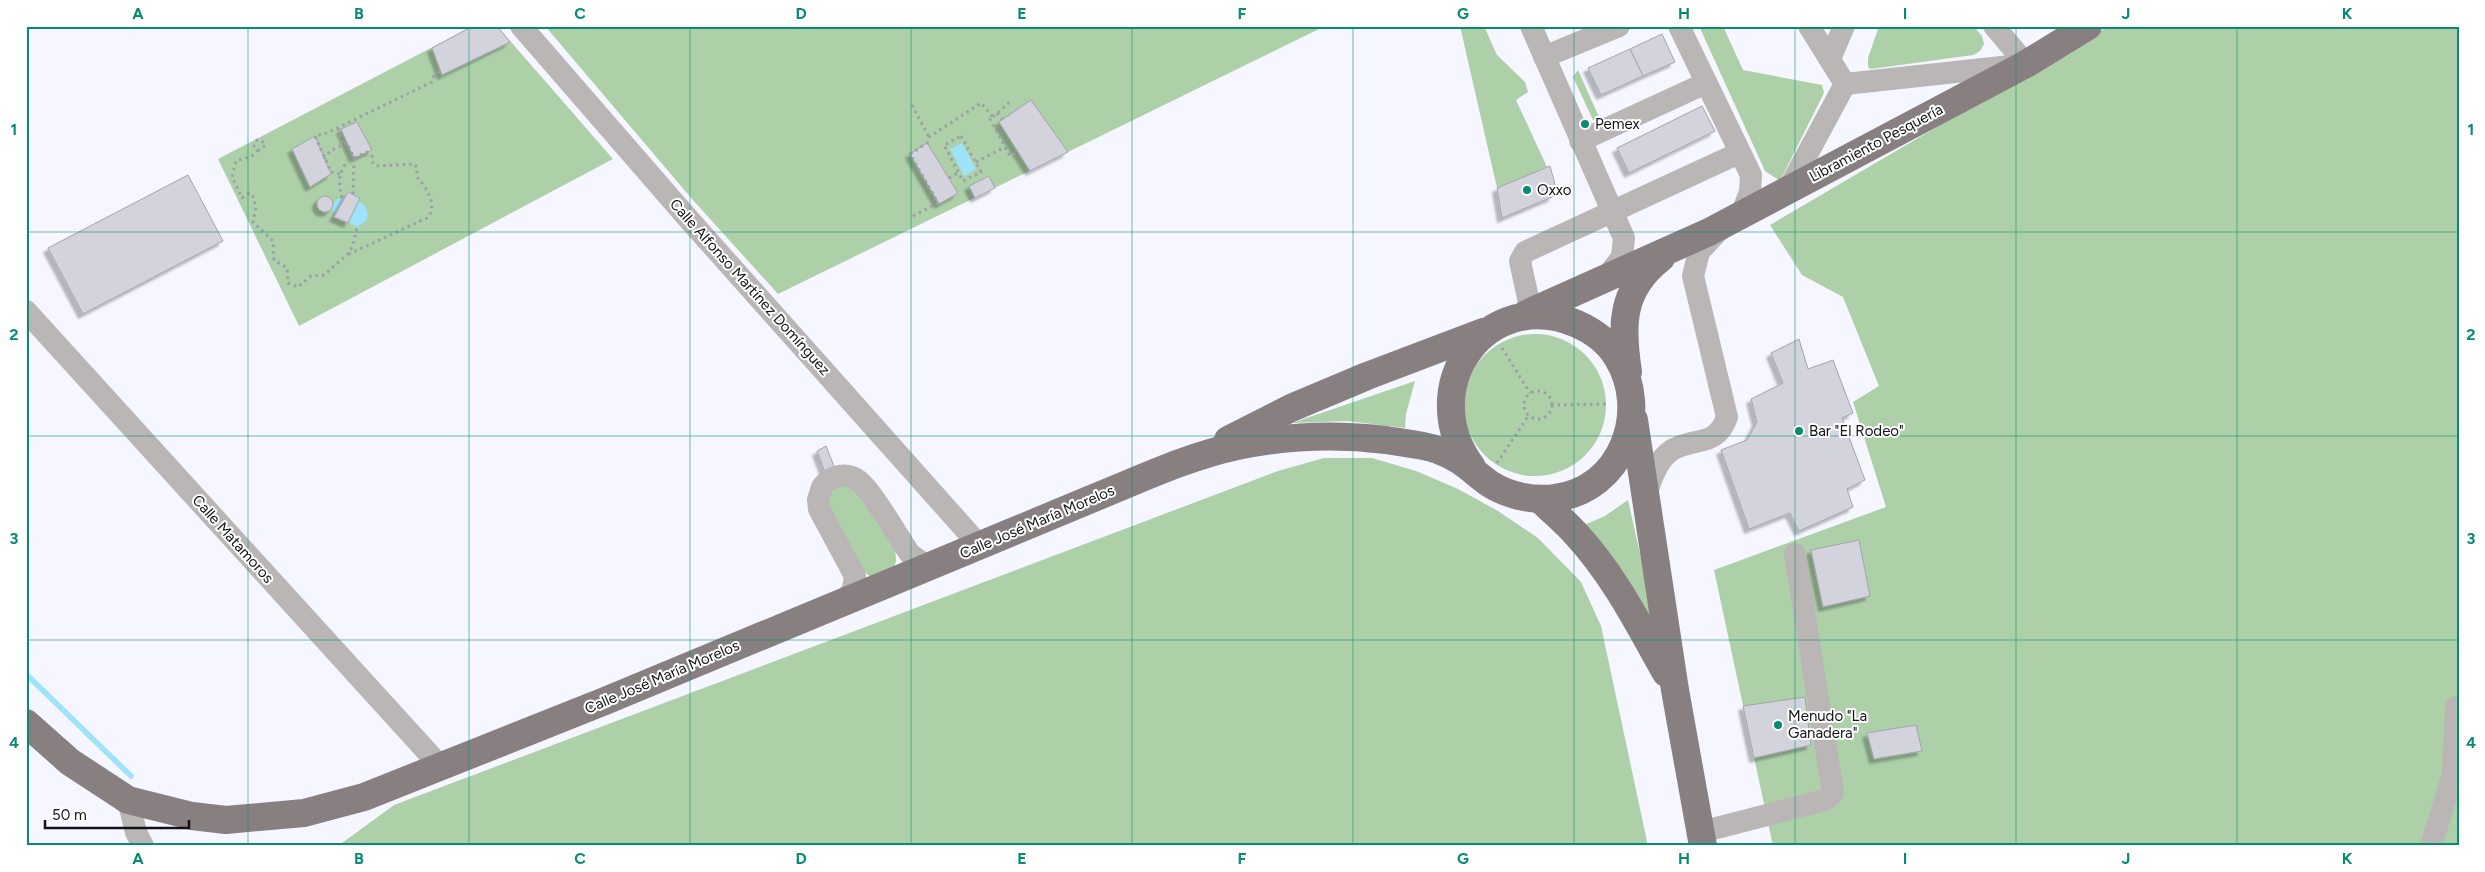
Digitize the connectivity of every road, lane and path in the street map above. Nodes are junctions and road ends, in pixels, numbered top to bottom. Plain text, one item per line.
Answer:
1 (521, 26) edge
2 (1580, 26) edge
3 (1619, 26) edge
4 (1678, 26) edge
5 (1809, 26) edge
6 (1844, 26) edge
7 (1994, 26) edge
8 (2088, 26) edge
9 (1537, 37) edge
10 (1830, 60) junction
11 (2026, 64) junction
12 (440, 71) dead end
13 (1706, 83) junction
14 (1845, 84) junction
15 (1012, 100) dead end
16 (912, 105) dead end
17 (997, 113) junction
18 (993, 117) junction
19 (1002, 119) dead end
20 (338, 128) junction
21 (929, 137) junction
22 (1580, 140) junction
23 (342, 145) junction
24 (1005, 147) junction
25 (258, 150) dead end
26 (1018, 152) dead end
27 (353, 157) junction
28 (324, 159) dead end
29 (1744, 161) junction
30 (976, 162) junction
31 (959, 172) junction
32 (340, 174) junction
33 (949, 178) dead end
34 (1788, 190) junction
35 (353, 194) dead end
36 (342, 198) dead end
37 (913, 216) dead end
38 (1736, 218) junction
39 (1617, 223) junction
40 (357, 227) dead end
41 (1669, 251) junction
42 (347, 255) junction
43 (1605, 279) junction
44 (26, 311) edge
45 (1531, 312) junction
46 (1498, 327) junction
47 (1530, 393) junction
48 (1632, 402) junction
49 (1552, 405) junction
50 (1529, 415) junction
51 (1182, 463) junction
52 (1479, 474) junction
53 (1646, 498) junction
54 (1540, 499) junction
55 (980, 546) junction
56 (1794, 554) dead end
57 (934, 565) junction
58 (845, 601) junction
59 (1675, 690) junction
60 (2456, 707) dead end
61 (26, 723) edge
62 (441, 766) junction
63 (128, 800) junction
64 (1702, 839) edge
65 (144, 846) edge
66 (2432, 846) edge

1 - 55 street, Calle Alfonso Martínez Domínguez
2 - 9 street
3 - 9 street
4 - 13 street
5 - 10 street
6 - 10 street
7 - 11 street
8 - 11 main road, Libramiento Pesquería
9 - 22 street
10 - 14 street
11 - 14 street
11 - 34 main road, Libramiento Pesquería
12 - 20 path
13 - 22 street
13 - 29 street
14 - 34 street
15 - 17 path
16 - 21 path
17 - 18 path
17 - 19 path
18 - 21 path
18 - 24 path
20 - 23 path
20 - 32 path
21 - 37 path
22 - 39 street
23 - 27 path
23 - 28 path
24 - 26 path
24 - 30 path
25 - 42 path
27 - 32 path
27 - 35 path
27 - 42 path
29 - 34 street
29 - 38 street
29 - 39 street
30 - 31 path
30 - 31 path
31 - 33 path
32 - 36 path
34 - 38 main road, Libramiento Pesquería
38 - 41 main road, Libramiento Pesquería
38 - 53 street
39 - 41 street
39 - 43 street
39 - 45 street
40 - 42 path
41 - 43 main road
41 - 48 main road
43 - 45 main road
44 - 62 street, Calle Matamoros
45 - 46 main road
46 - 47 path
46 - 48 main road
46 - 51 main road
46 - 52 main road
47 - 49 path
47 - 50 path
48 - 49 path
48 - 53 main road
48 - 54 main road
49 - 50 path
50 - 52 path
51 - 52 main road
51 - 55 main road, Calle José María Morelos
52 - 54 main road
53 - 59 main road
54 - 59 main road
55 - 57 main road, Calle José María Morelos
56 - 64 street
57 - 58 main road, Calle José María Morelos
57 - 58 street
58 - 62 main road, Calle José María Morelos
59 - 64 main road
60 - 66 street
61 - 63 main road, Calle José María Morelos
62 - 63 main road, Calle José María Morelos
63 - 65 street

